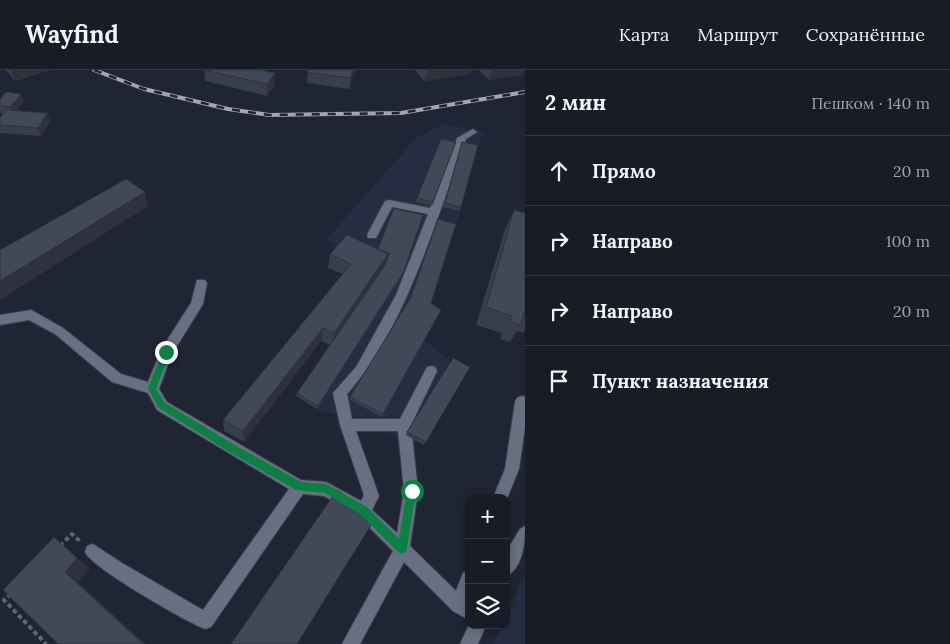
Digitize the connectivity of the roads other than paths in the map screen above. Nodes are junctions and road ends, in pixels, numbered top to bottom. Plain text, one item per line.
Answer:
1 (473, 132) dead end
2 (433, 212) junction
3 (372, 235) dead end
4 (201, 283) dead end
5 (0, 320) edge
6 (431, 371) dead end
7 (152, 389) junction
8 (522, 402) dead end
9 (347, 425) junction
10 (404, 425) junction
11 (299, 486) junction
12 (502, 494) edge
13 (363, 511) junction
14 (525, 534) edge
15 (402, 549) junction
16 (93, 552) road end
17 (510, 561) edge
18 (468, 584) edge
19 (464, 609) edge
20 (476, 629) edge
21 (351, 644) edge
22 (469, 644) edge

1 - 2 lane
2 - 3 lane
2 - 9 lane
4 - 7 lane
5 - 7 lane
6 - 10 lane
7 - 11 lane
8 - 12 lane
9 - 10 lane
9 - 13 lane
10 - 15 lane
11 - 13 lane
11 - 16 lane
13 - 15 lane
14 - 17 lane
15 - 19 lane
15 - 21 lane
18 - 19 lane
20 - 22 lane

